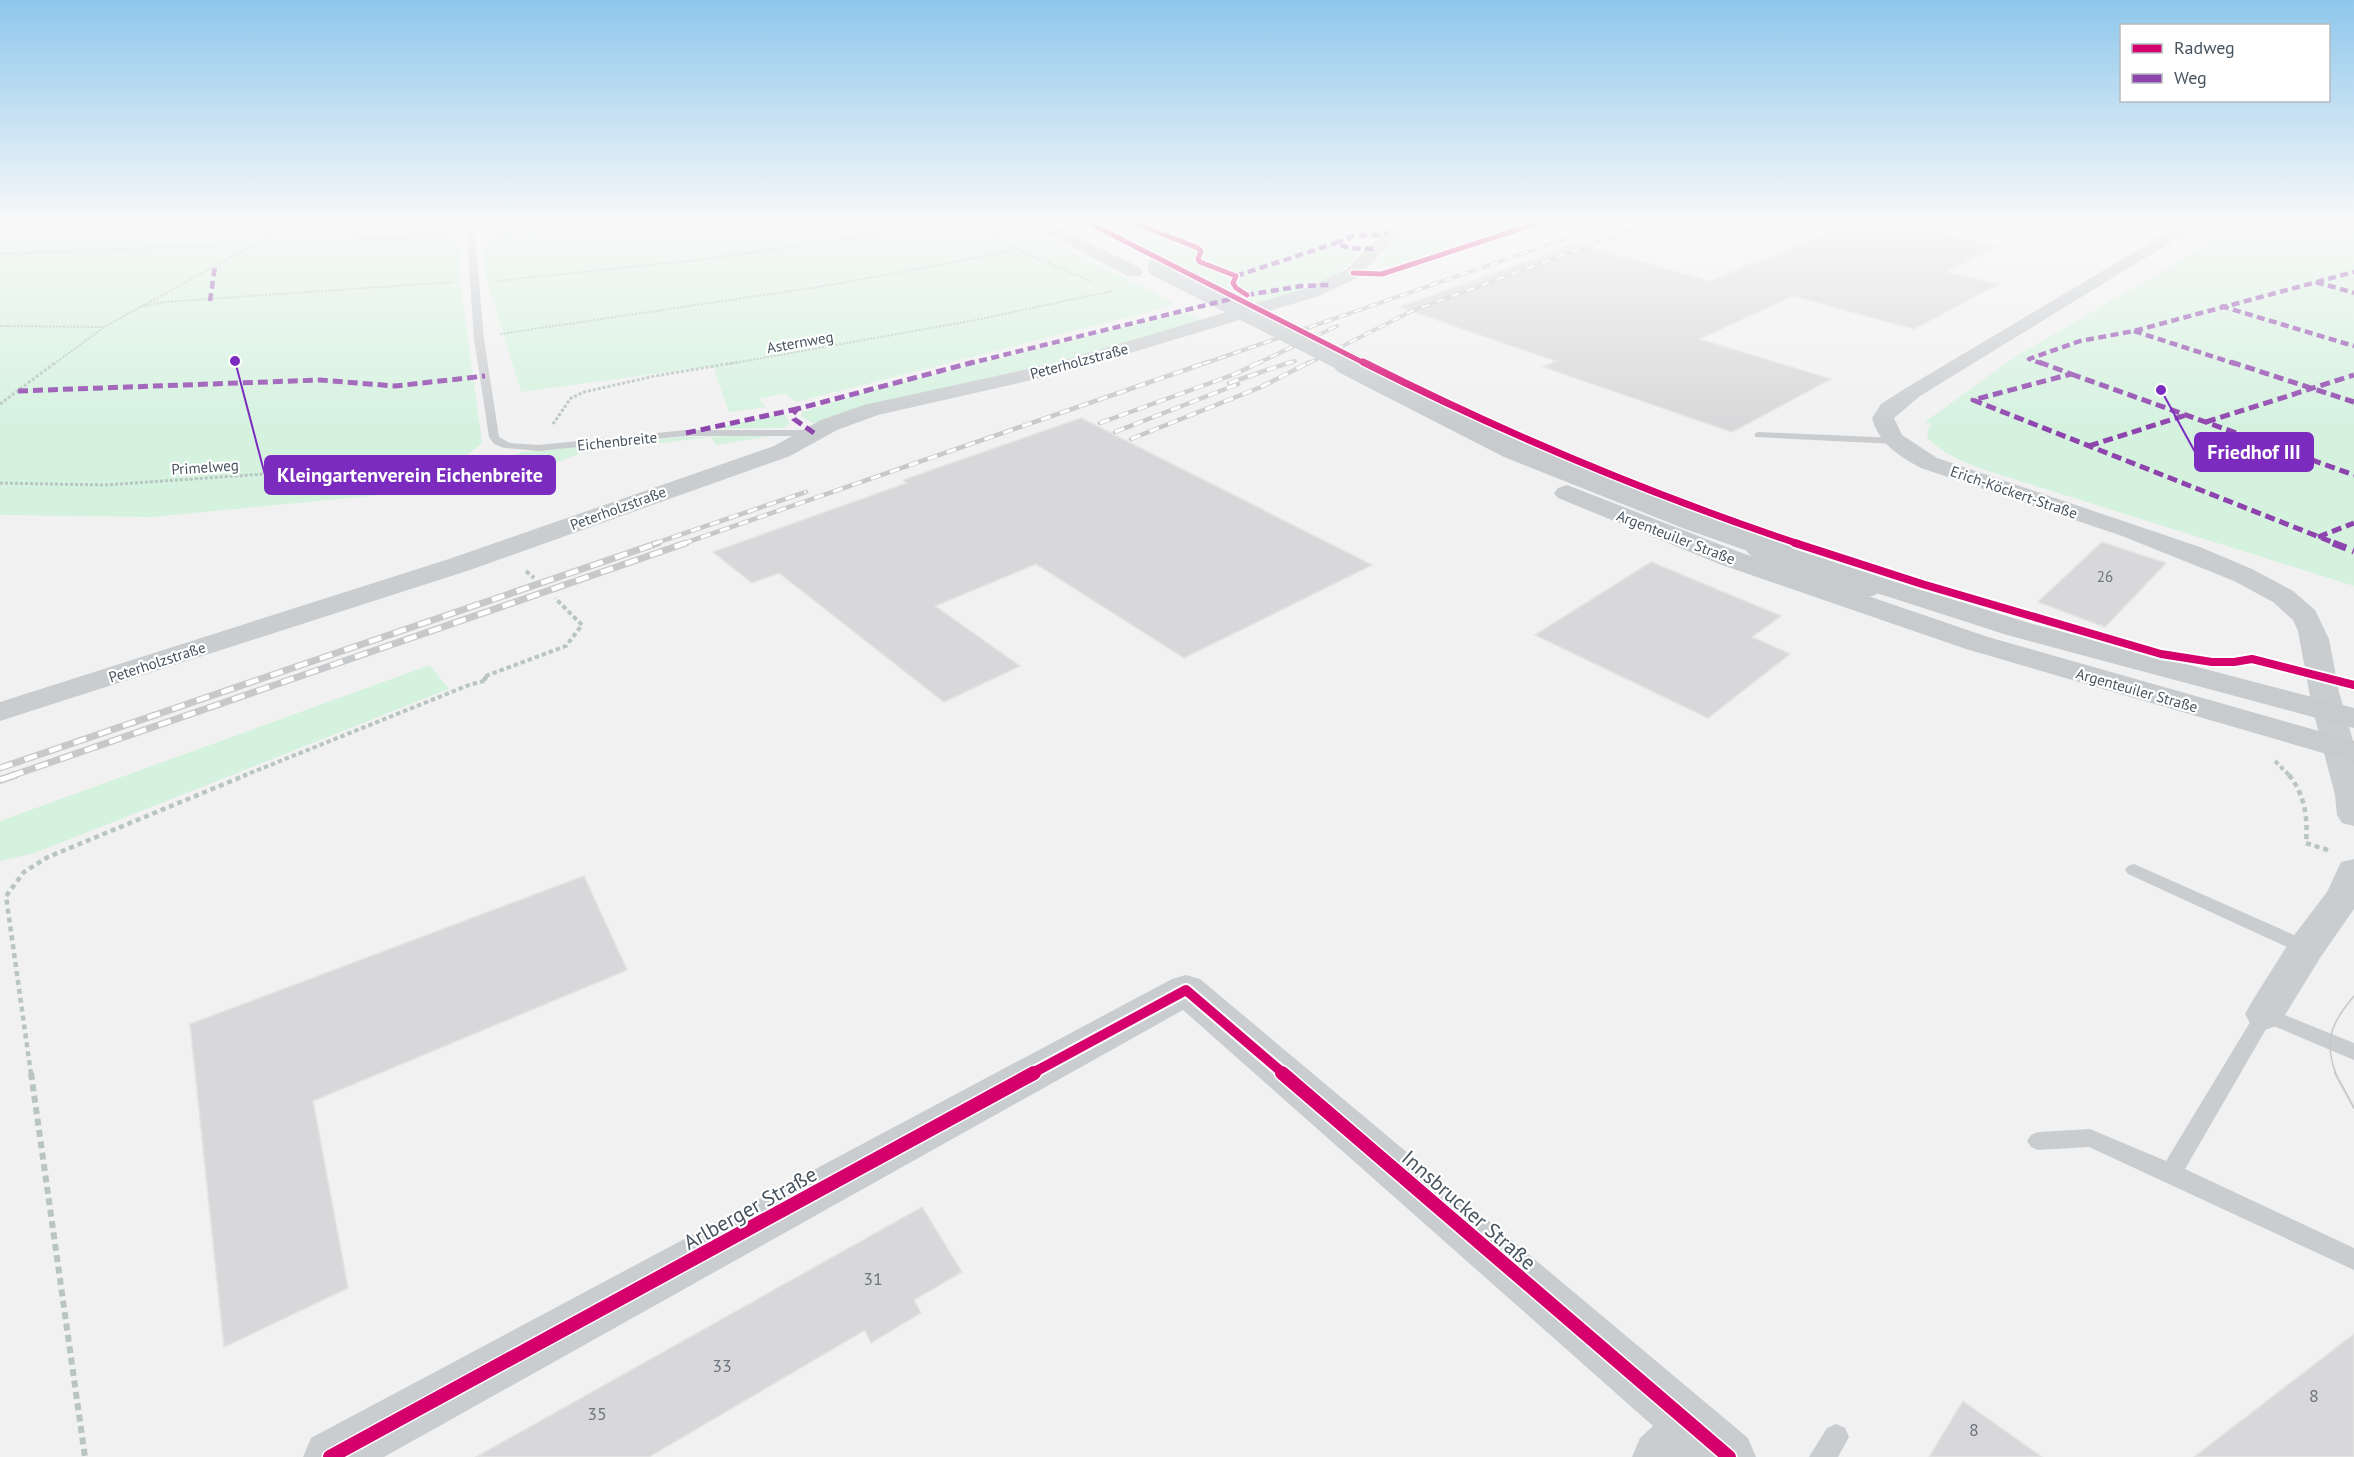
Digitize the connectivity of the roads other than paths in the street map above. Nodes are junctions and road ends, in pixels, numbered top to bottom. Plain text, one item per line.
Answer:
1 (474, 291) edge
2 (1170, 291) edge
3 (1204, 291) edge
4 (1315, 291) edge
5 (2081, 291) edge
6 (814, 433) junction
7 (1759, 435) dead end
8 (1894, 441) junction
9 (1859, 591) junction
10 (0, 712) edge
11 (2342, 715) edge
12 (2347, 750) edge
13 (2354, 815) edge
14 (2344, 862) edge
15 (2134, 870) dead end
16 (2306, 948) junction
17 (1186, 990) joint
18 (2265, 1014) junction
19 (2354, 1052) edge
20 (2038, 1141) dead end
21 (2171, 1173) junction
22 (2354, 1259) edge
23 (1694, 1447) edge
24 (330, 1457) edge

1 - 6 lane, Eichenbreite
2 - 9 main road, Argenteuiler Straße
3 - 9 main road, Argenteuiler Straße, bridge
4 - 6 street, Peterholzstraße
5 - 8 street
6 - 10 street, Peterholzstraße
7 - 8 lane
8 - 11 street, Erich-Köckert-Straße
9 - 11 main road, Argenteuiler Straße
9 - 12 main road, Argenteuiler Straße
11 - 12 street, Erich-Köckert-Straße
12 - 13 street, Erich-Köckert-Straße
14 - 16 street
15 - 16 lane
16 - 18 street
17 - 23 street, Innsbrucker Straße
17 - 24 street, Arlberger Straße
18 - 19 lane
18 - 21 lane
20 - 21 lane
21 - 22 lane

